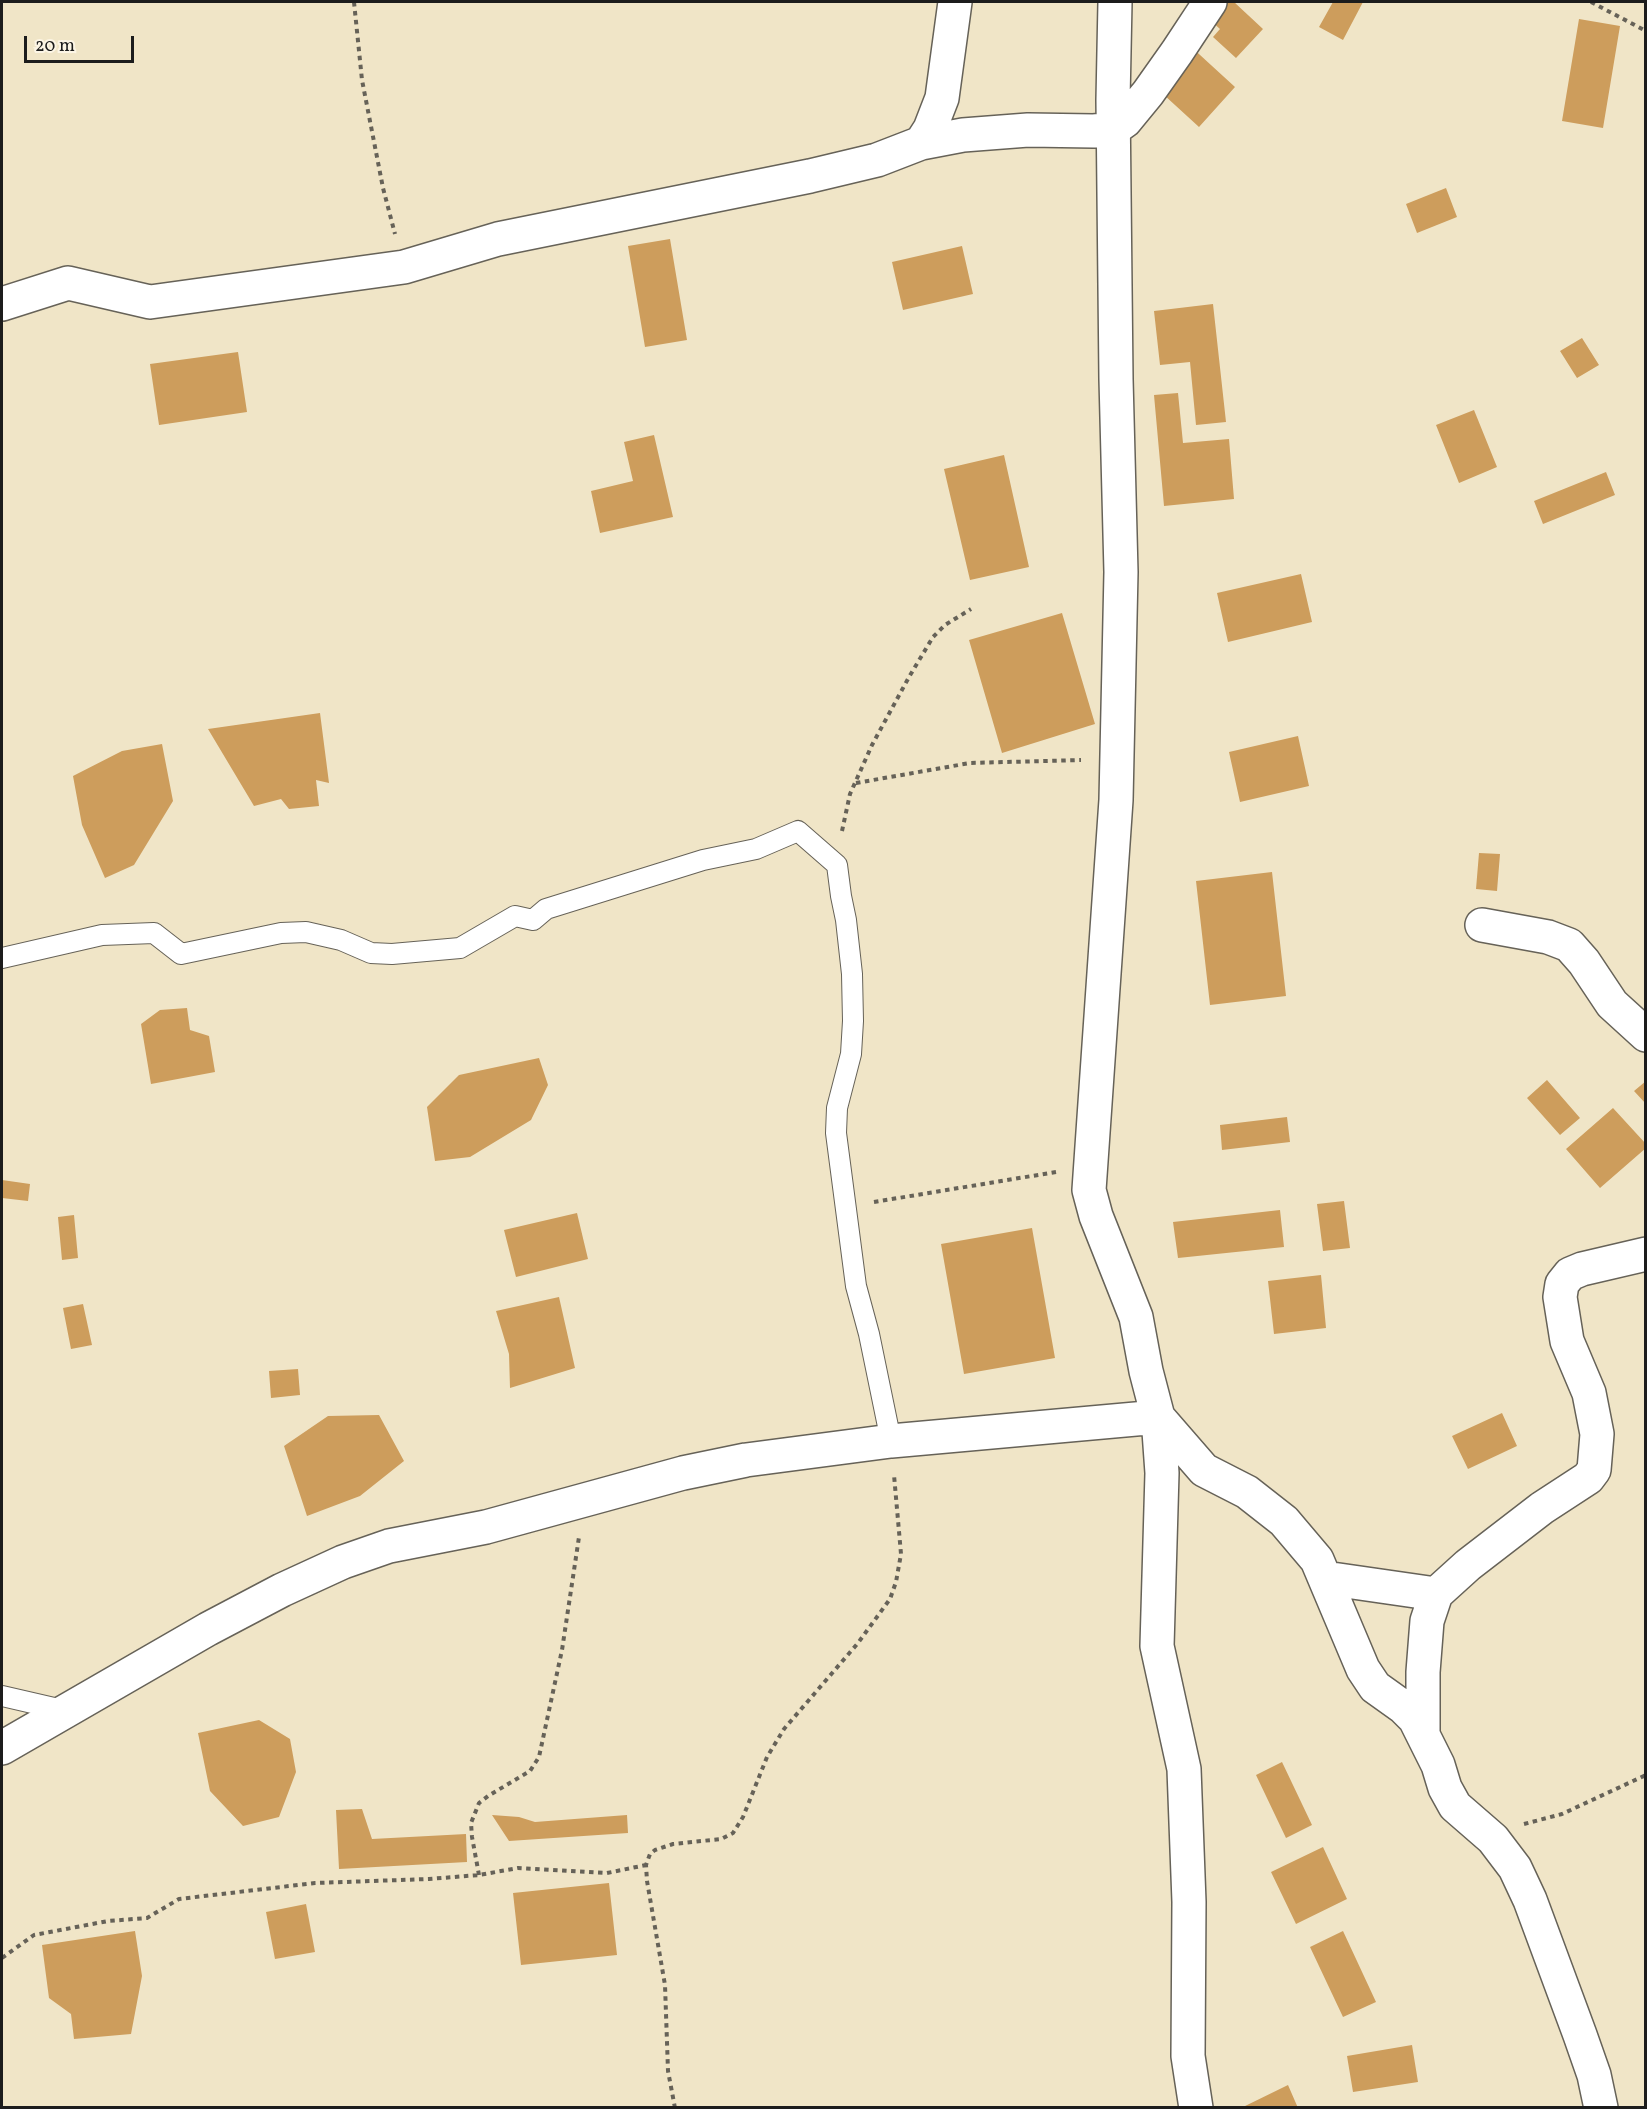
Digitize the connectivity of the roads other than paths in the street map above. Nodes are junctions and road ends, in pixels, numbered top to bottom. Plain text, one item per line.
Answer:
1 (955, 2) edge
2 (1115, 2) edge
3 (1210, 2) edge
4 (1114, 129) junction
5 (921, 143) junction
6 (2, 304) edge
7 (1482, 925) dead end
8 (2, 958) edge
9 (1646, 1035) edge
10 (1646, 1254) edge
11 (1158, 1417) junction
12 (891, 1441) junction
13 (1325, 1578) junction
14 (1436, 1594) junction
15 (2, 1696) edge
16 (67, 1711) junction
17 (1423, 1733) junction
18 (2, 1748) edge
19 (1196, 2108) edge
20 (1601, 2108) edge

1 - 5 street
2 - 4 street
3 - 4 street
4 - 5 street
4 - 11 street
5 - 6 street
7 - 9 street
8 - 12 lane
10 - 14 street
11 - 12 street
11 - 13 street
11 - 19 street
12 - 16 street
13 - 14 street
13 - 17 street
14 - 17 street
15 - 16 lane
16 - 18 street
17 - 20 street

